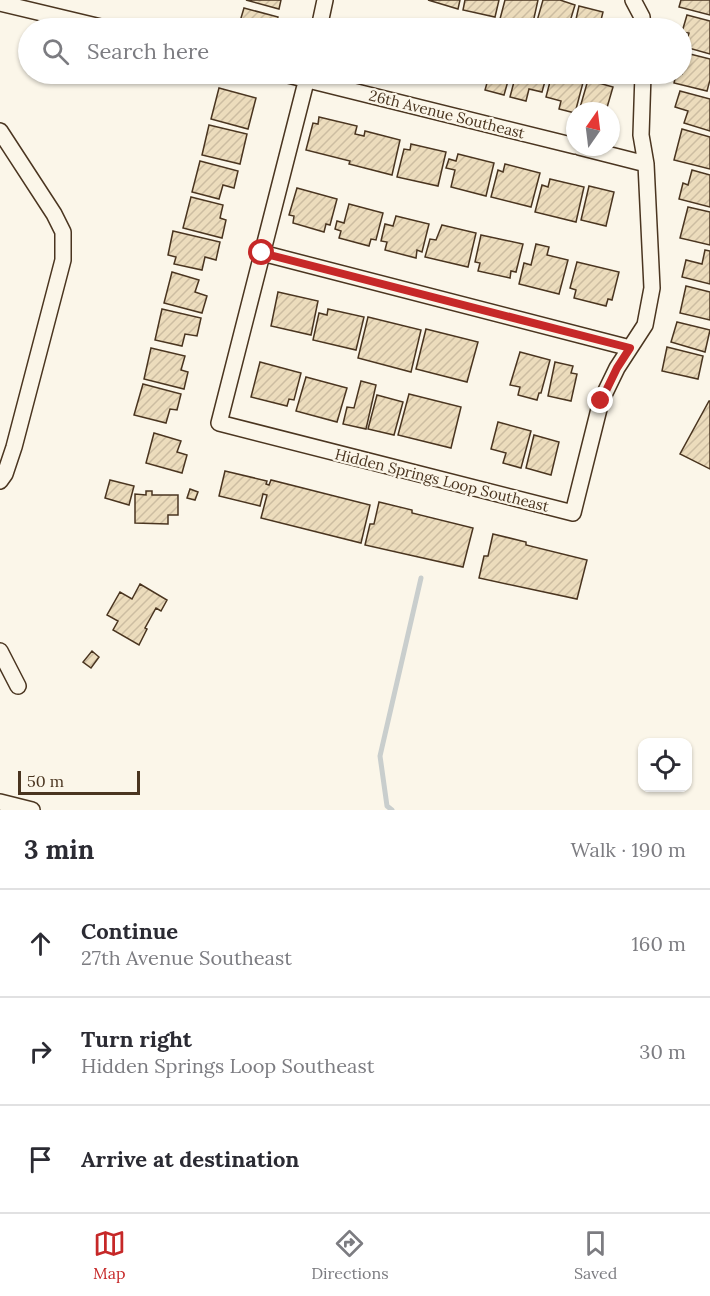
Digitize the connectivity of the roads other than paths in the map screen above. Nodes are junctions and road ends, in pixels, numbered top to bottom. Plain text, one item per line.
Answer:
1 (325, 0) edge
2 (633, 0) edge
3 (0, 3) edge
4 (63, 18) edge
5 (321, 18) edge
6 (642, 18) edge
7 (306, 84) edge
8 (335, 84) edge
9 (643, 84) edge
10 (0, 131) edge
11 (566, 143) edge
12 (615, 156) edge
13 (646, 164) junction
14 (262, 253) junction
15 (630, 348) junction
16 (0, 481) edge
17 (0, 651) edge
18 (18, 686) dead end
19 (0, 802) edge
20 (32, 810) edge

1 - 5 street
2 - 6 street
3 - 4 street
7 - 14 street, Hidden Springs Loop Southeast
8 - 11 street, 26th Avenue Southeast
9 - 13 street, Hidden Springs Loop Southeast
10 - 16 street
12 - 13 street, 26th Avenue Southeast
13 - 15 street, Hidden Springs Loop Southeast
14 - 15 street
14 - 15 street, Hidden Springs Loop Southeast
17 - 18 street
19 - 20 street

